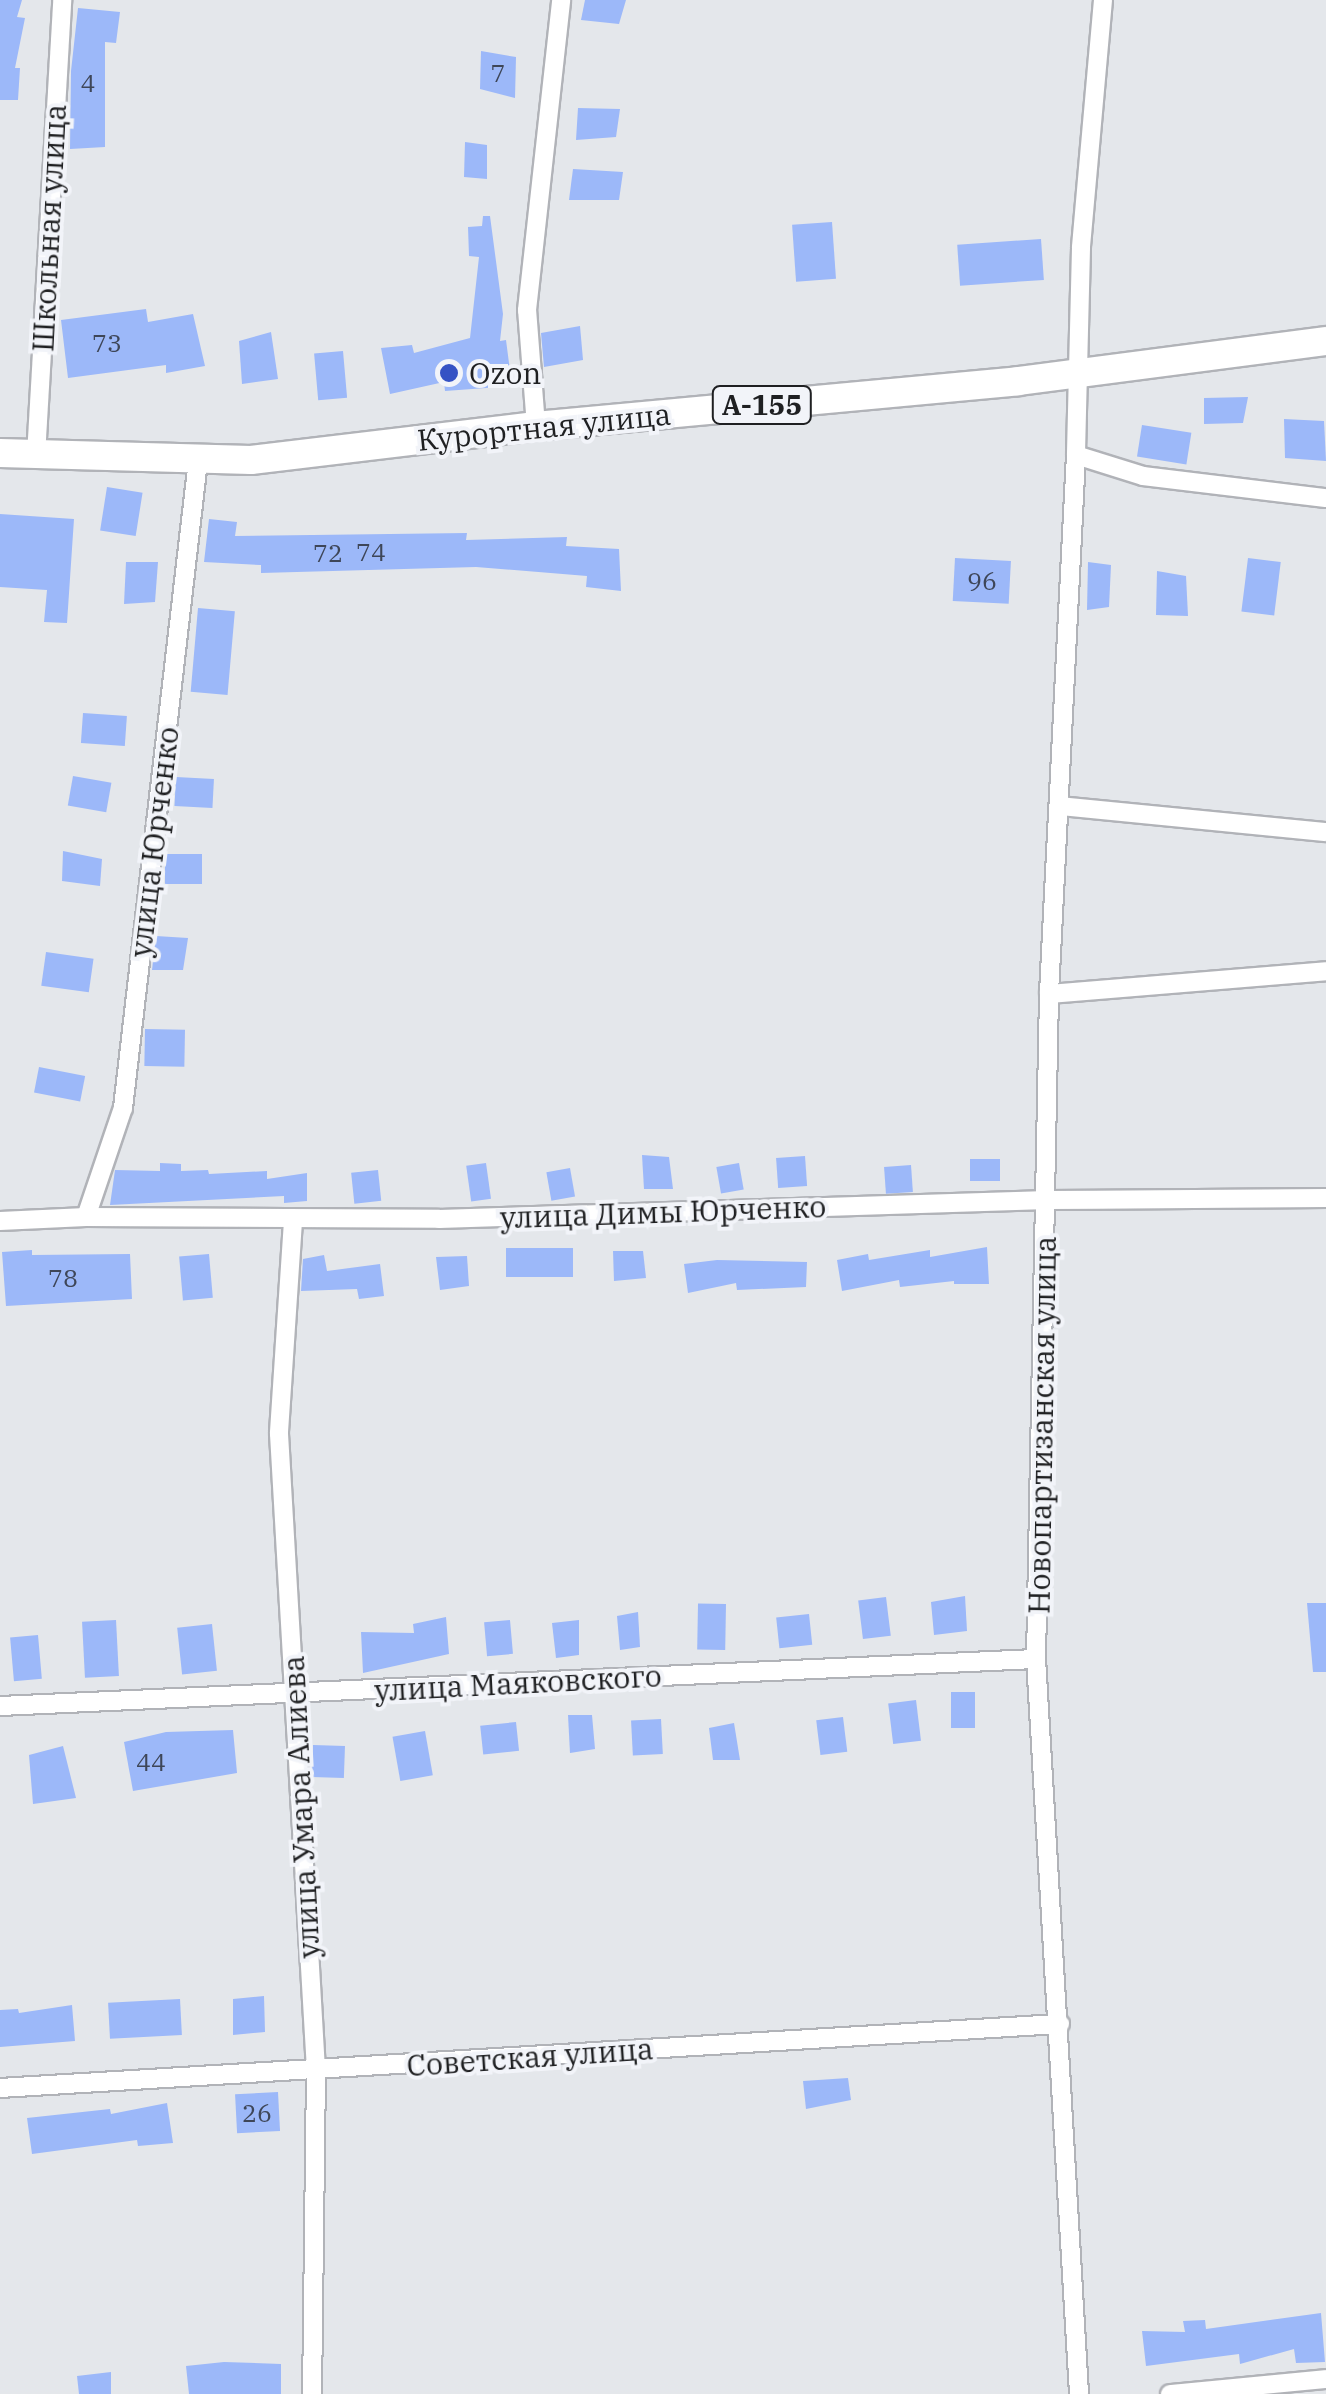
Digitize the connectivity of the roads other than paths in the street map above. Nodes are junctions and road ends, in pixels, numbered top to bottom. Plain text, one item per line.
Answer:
1 (62, 0) edge
2 (561, 0) edge
3 (1104, 0) edge
4 (1326, 341) edge
5 (1076, 372) junction
6 (536, 426) junction
7 (0, 454) edge
8 (1076, 455) junction
9 (36, 456) junction
10 (198, 461) junction
11 (1326, 498) edge
12 (1060, 806) junction
13 (1326, 832) edge
14 (1326, 972) edge
15 (1048, 994) junction
16 (1326, 1198) edge
17 (1048, 1200) junction
18 (86, 1216) junction
19 (0, 1221) edge
20 (292, 1221) junction
21 (1036, 1659) junction
22 (294, 1693) junction
23 (0, 1706) edge
24 (1060, 2024) junction
25 (316, 2070) junction
26 (0, 2088) edge
27 (1326, 2379) edge
28 (312, 2394) edge
29 (1079, 2394) edge
30 (1170, 2394) edge

1 - 9 street, Школьная улица
2 - 6 street
3 - 5 street
4 - 5 main road, Курортная улица / А-155
5 - 6 main road, Курортная улица / А-155
5 - 8 street, Новопартизанская улица
6 - 10 main road, Курортная улица / А-155
7 - 9 main road, Курортная улица / А-155
8 - 11 street
8 - 12 street, Новопартизанская улица
9 - 10 main road, Курортная улица / А-155
10 - 18 street, улица Юрченко
12 - 13 street
12 - 15 street, Новопартизанская улица
14 - 15 street
15 - 17 street, Новопартизанская улица
16 - 17 street, улица Димы Юрченко
17 - 20 street, улица Димы Юрченко
17 - 21 street, Новопартизанская улица
18 - 19 street, улица Димы Юрченко
18 - 20 street, улица Димы Юрченко
20 - 22 street, улица Умара Алиева
21 - 22 street, улица Маяковского
21 - 24 street, Новопартизанская улица
22 - 23 street, улица Маяковского
22 - 25 street, улица Умара Алиева
24 - 25 street, Советская улица
24 - 29 street, Новопартизанская улица
25 - 26 street, Советская улица
25 - 28 street, улица Умара Алиева
27 - 30 street

